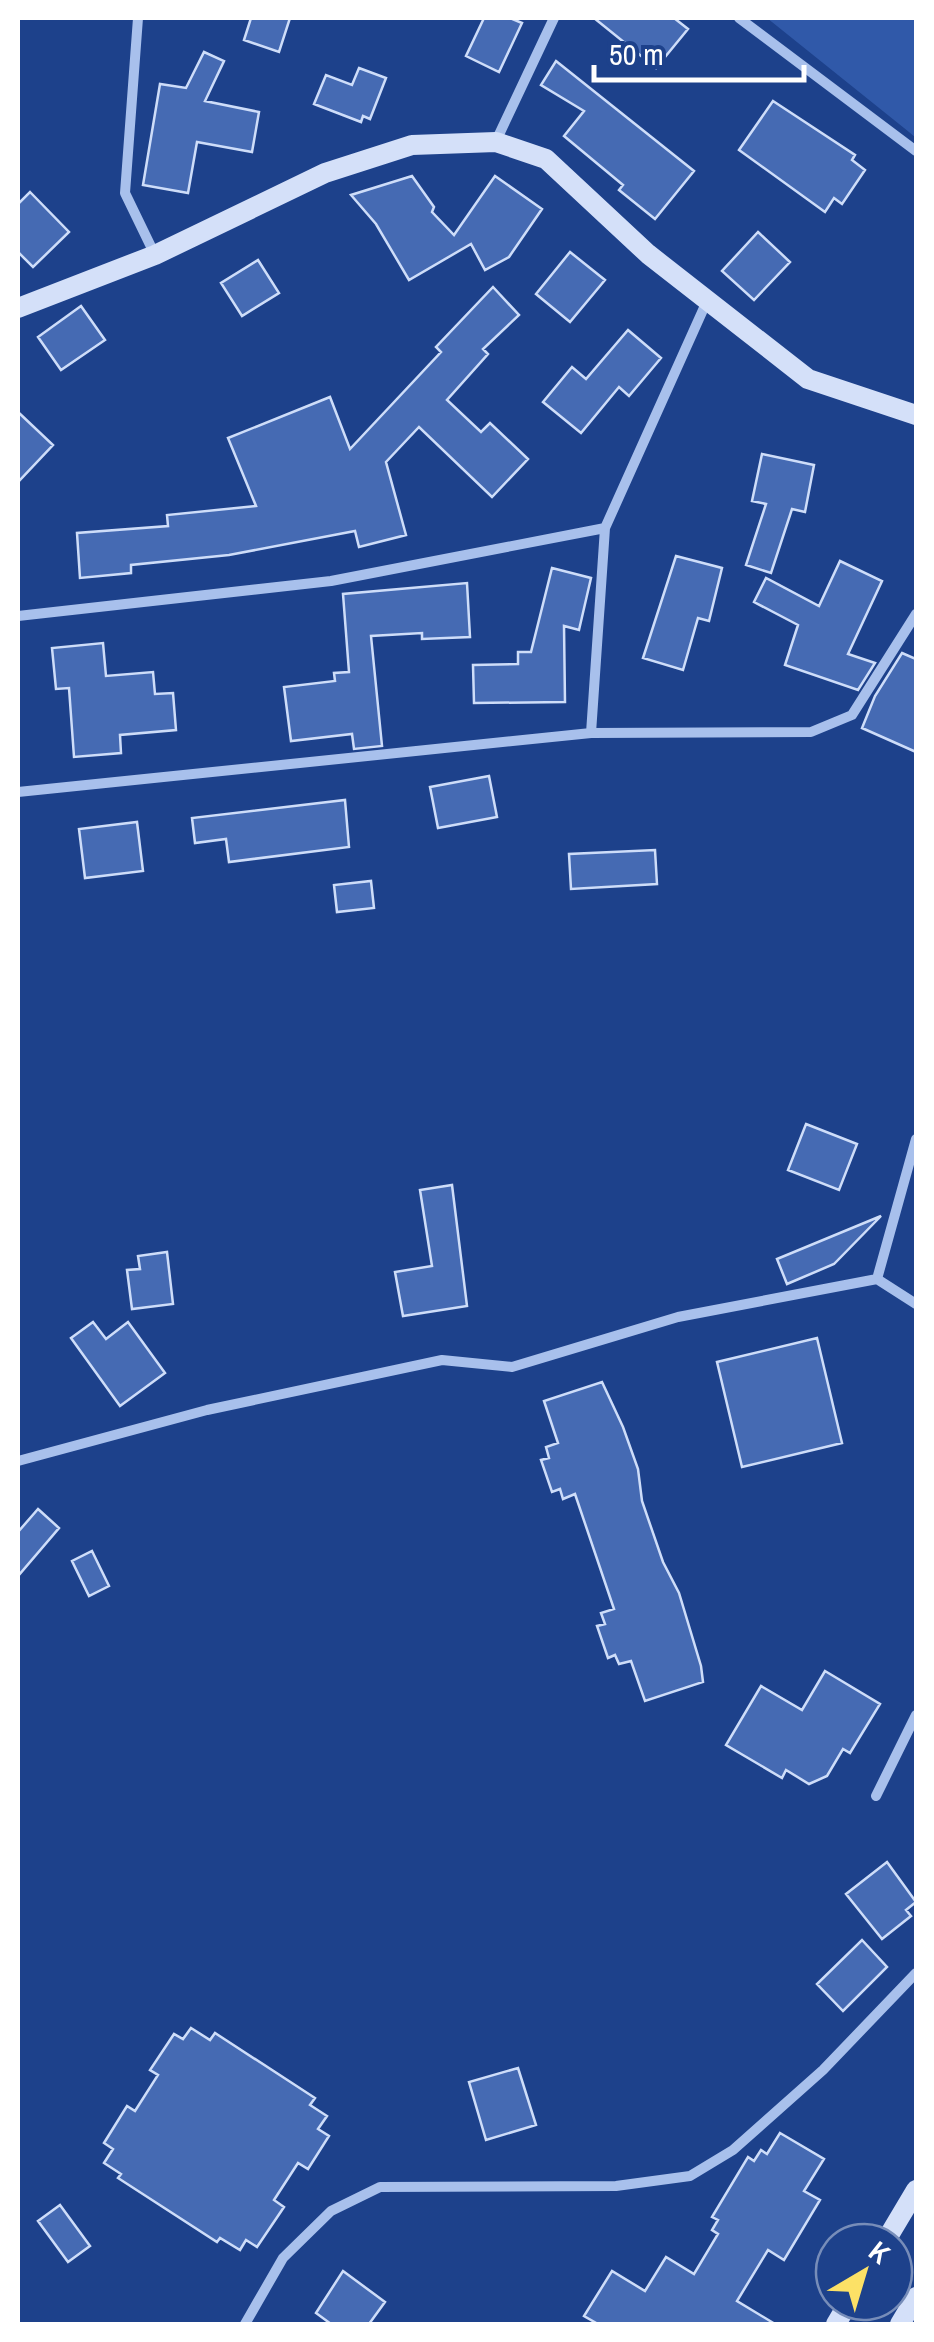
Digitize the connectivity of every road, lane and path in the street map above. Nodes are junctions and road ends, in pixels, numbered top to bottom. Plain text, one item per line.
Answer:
1 (138, 18) edge
2 (554, 18) edge
3 (738, 18) edge
4 (496, 142) junction
5 (916, 152) edge
6 (155, 254) junction
7 (707, 300) junction
8 (18, 308) edge
9 (916, 415) edge
10 (606, 528) junction
11 (916, 614) edge
12 (18, 616) edge
13 (591, 733) junction
14 (18, 792) edge
15 (916, 1139) edge
16 (877, 1279) junction
17 (916, 1304) edge
18 (18, 1461) edge
19 (916, 1715) edge
20 (876, 1796) dead end
21 (916, 1973) edge
22 (916, 2190) edge
23 (897, 2222) edge
24 (916, 2297) edge
25 (245, 2324) edge
26 (900, 2324) edge

1 - 6 street
2 - 4 street
3 - 5 street
4 - 6 street
4 - 7 street
6 - 8 street
7 - 9 street
7 - 10 street
10 - 12 street
10 - 13 street
11 - 13 street
13 - 14 street
15 - 16 street
16 - 17 street
16 - 18 street
19 - 20 street
21 - 25 street
22 - 23 street
24 - 26 street

